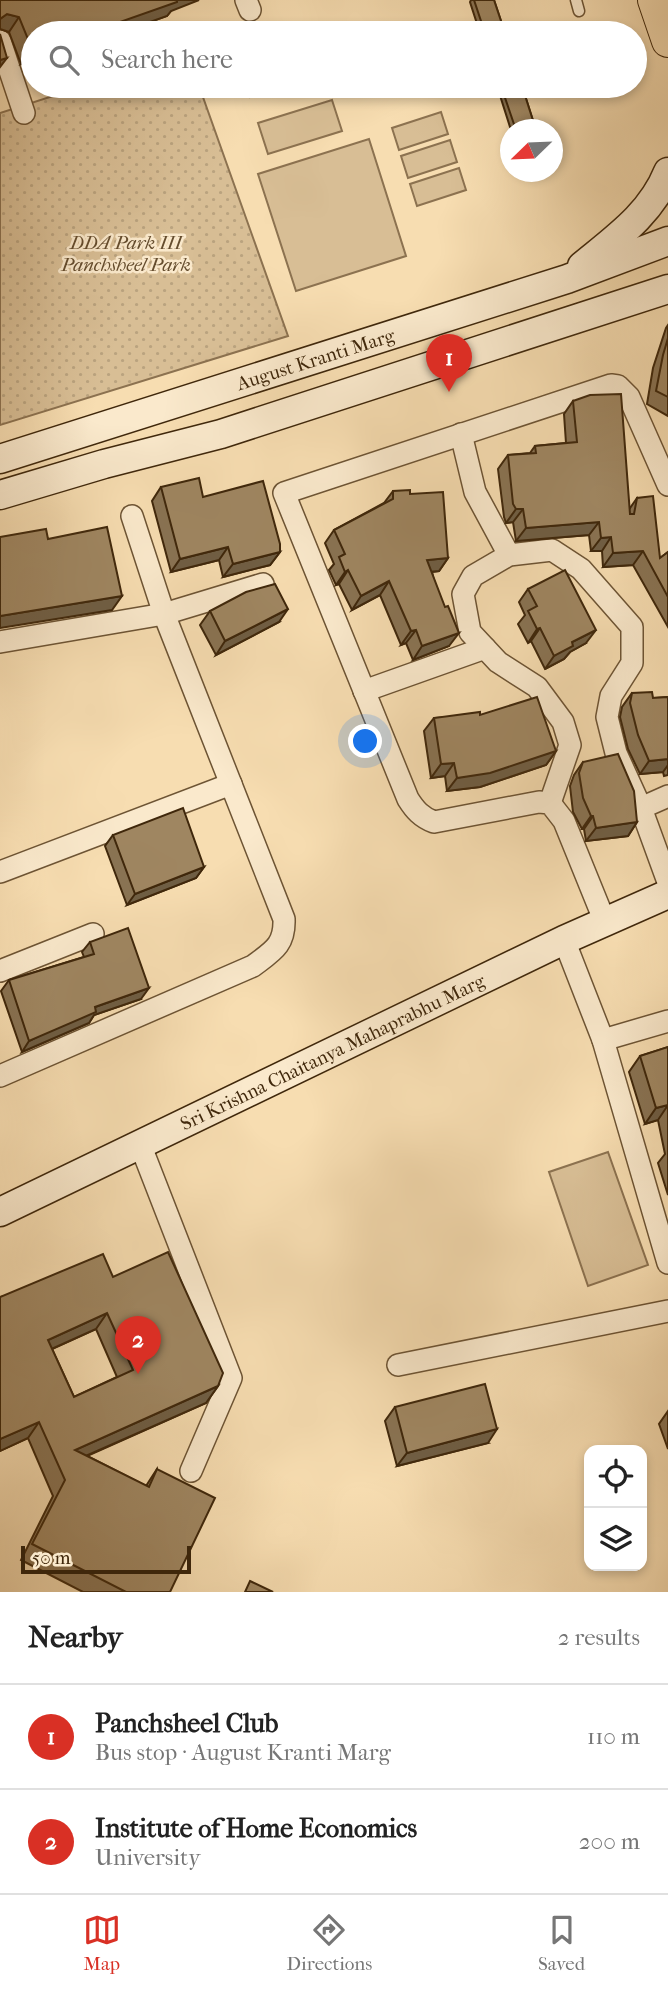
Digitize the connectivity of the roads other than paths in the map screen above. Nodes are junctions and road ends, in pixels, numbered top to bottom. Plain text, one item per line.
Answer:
1 (654, 0) edge
2 (0, 41) edge
3 (668, 41) edge
4 (24, 113) dead end
5 (668, 172) edge
6 (668, 241) edge
7 (567, 279) junction
8 (668, 289) edge
9 (654, 300) edge
10 (461, 434) junction
11 (0, 459) edge
12 (668, 485) edge
13 (0, 495) edge
14 (132, 516) dead end
15 (509, 555) junction
16 (263, 584) edge
17 (164, 614) junction
18 (0, 642) edge
19 (485, 648) junction
20 (364, 691) junction
21 (231, 784) junction
22 (668, 796) edge
23 (550, 803) junction
24 (641, 808) junction
25 (0, 872) edge
26 (668, 882) edge
27 (668, 894) edge
28 (605, 922) junction
29 (93, 934) dead end
30 (564, 940) junction
31 (0, 971) edge
32 (668, 1021) edge
33 (603, 1040) junction
34 (0, 1076) edge
35 (140, 1144) junction
36 (0, 1212) edge
37 (668, 1263) edge
38 (668, 1311) edge
39 (398, 1365) dead end
40 (191, 1471) dead end

1 - 3 main road
2 - 4 street
5 - 7 main road
6 - 7 main road, August Kranti Marg
7 - 11 main road, August Kranti Marg
8 - 9 main road
9 - 13 main road
10 - 12 street
10 - 15 street
10 - 20 street
14 - 17 street
15 - 19 street
15 - 24 street
16 - 17 street
17 - 18 street
17 - 21 street
19 - 20 street
19 - 23 street
20 - 23 street
21 - 25 street
21 - 34 street
22 - 24 street
23 - 28 street
24 - 26 street
27 - 28 main road, Sri Krishna Chaitanya Mahaprabhu Marg
28 - 30 main road, Sri Krishna Chaitanya Mahaprabhu Marg
29 - 31 street
30 - 33 street
30 - 35 main road, Sri Krishna Chaitanya Mahaprabhu Marg
32 - 33 street
33 - 37 street
35 - 36 main road, Sri Krishna Chaitanya Mahaprabhu Marg
35 - 40 street
38 - 39 street

